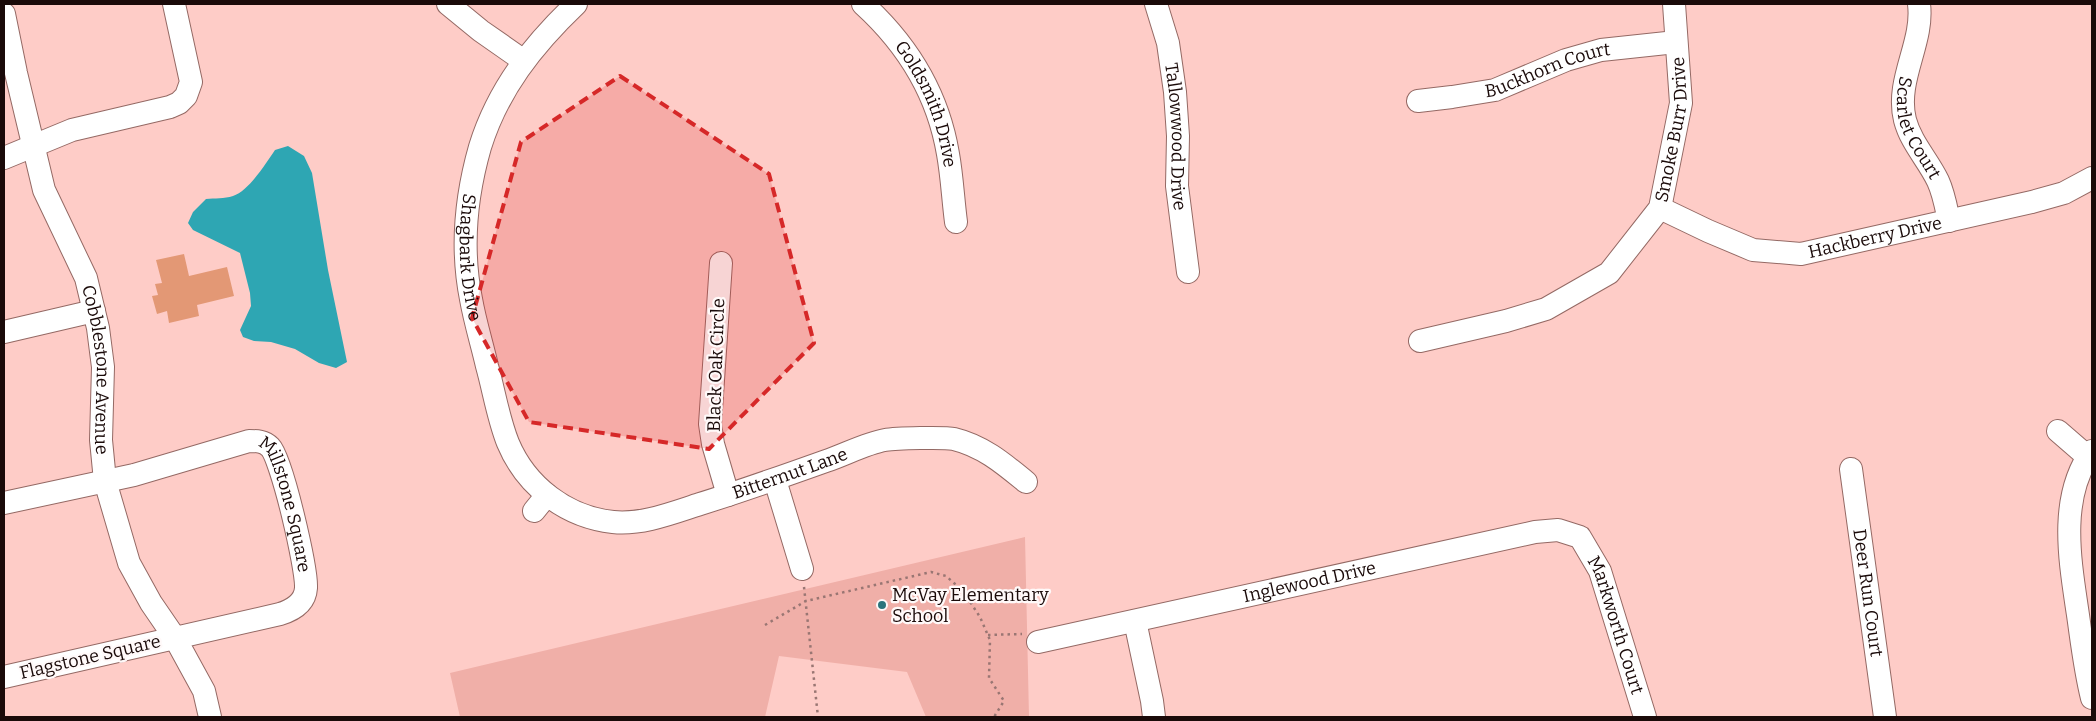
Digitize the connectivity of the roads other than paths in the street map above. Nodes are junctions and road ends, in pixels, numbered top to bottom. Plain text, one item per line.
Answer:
1 (174, 4) edge
2 (448, 4) edge
3 (576, 4) edge
4 (863, 4) edge
5 (1156, 4) edge
6 (1674, 4) edge
7 (1919, 4) edge
8 (4, 14) edge
9 (1676, 42) junction
10 (524, 60) junction
11 (1418, 101) dead end
12 (32, 146) junction
13 (4, 158) edge
14 (2092, 178) edge
15 (1660, 208) junction
16 (1949, 221) junction
17 (956, 222) dead end
18 (721, 264) dead end
19 (1188, 272) dead end
20 (94, 311) junction
21 (4, 332) edge
22 (1420, 341) dead end
23 (2058, 431) dead end
24 (2090, 454) edge
25 (1851, 469) dead end
26 (775, 480) junction
27 (105, 481) junction
28 (1026, 482) dead end
29 (728, 495) junction
30 (4, 503) edge
31 (541, 503) joint
32 (1580, 537) joint
33 (802, 569) road end
34 (1135, 621) junction
35 (175, 638) junction
36 (1038, 642) road end
37 (4, 677) edge
38 (2092, 698) edge
39 (210, 717) edge
40 (1154, 717) edge
41 (1645, 717) edge
42 (1885, 717) edge

1 - 12 street
2 - 10 street
3 - 10 street, Shagbark Drive
4 - 17 street, Goldsmith Drive
5 - 19 street, Tallowwood Drive
6 - 9 street, Smoke Burr Drive
7 - 16 street, Scarlet Court
8 - 12 street, Cobblestone Avenue
9 - 11 street, Buckhorn Court
9 - 15 street, Smoke Burr Drive
10 - 31 street, Shagbark Drive
12 - 13 street
12 - 20 street, Cobblestone Avenue
14 - 16 street, Hackberry Drive
15 - 16 street, Hackberry Drive
15 - 22 street, Smoke Burr Drive
18 - 29 street, Black Oak Circle
20 - 21 street
20 - 27 street, Cobblestone Avenue
23 - 24 street
24 - 38 street
25 - 42 street, Deer Run Court
26 - 28 street, Bitternut Lane
26 - 29 street, Bitternut Lane
26 - 33 street
27 - 30 street
27 - 35 street, Cobblestone Avenue
27 - 35 street, Millstone Square
29 - 31 street, Bitternut Lane
32 - 34 street, Inglewood Drive
32 - 41 street, Markworth Court
34 - 36 street, Inglewood Drive
34 - 40 street
35 - 37 street, Flagstone Square
35 - 39 street, Cobblestone Avenue

